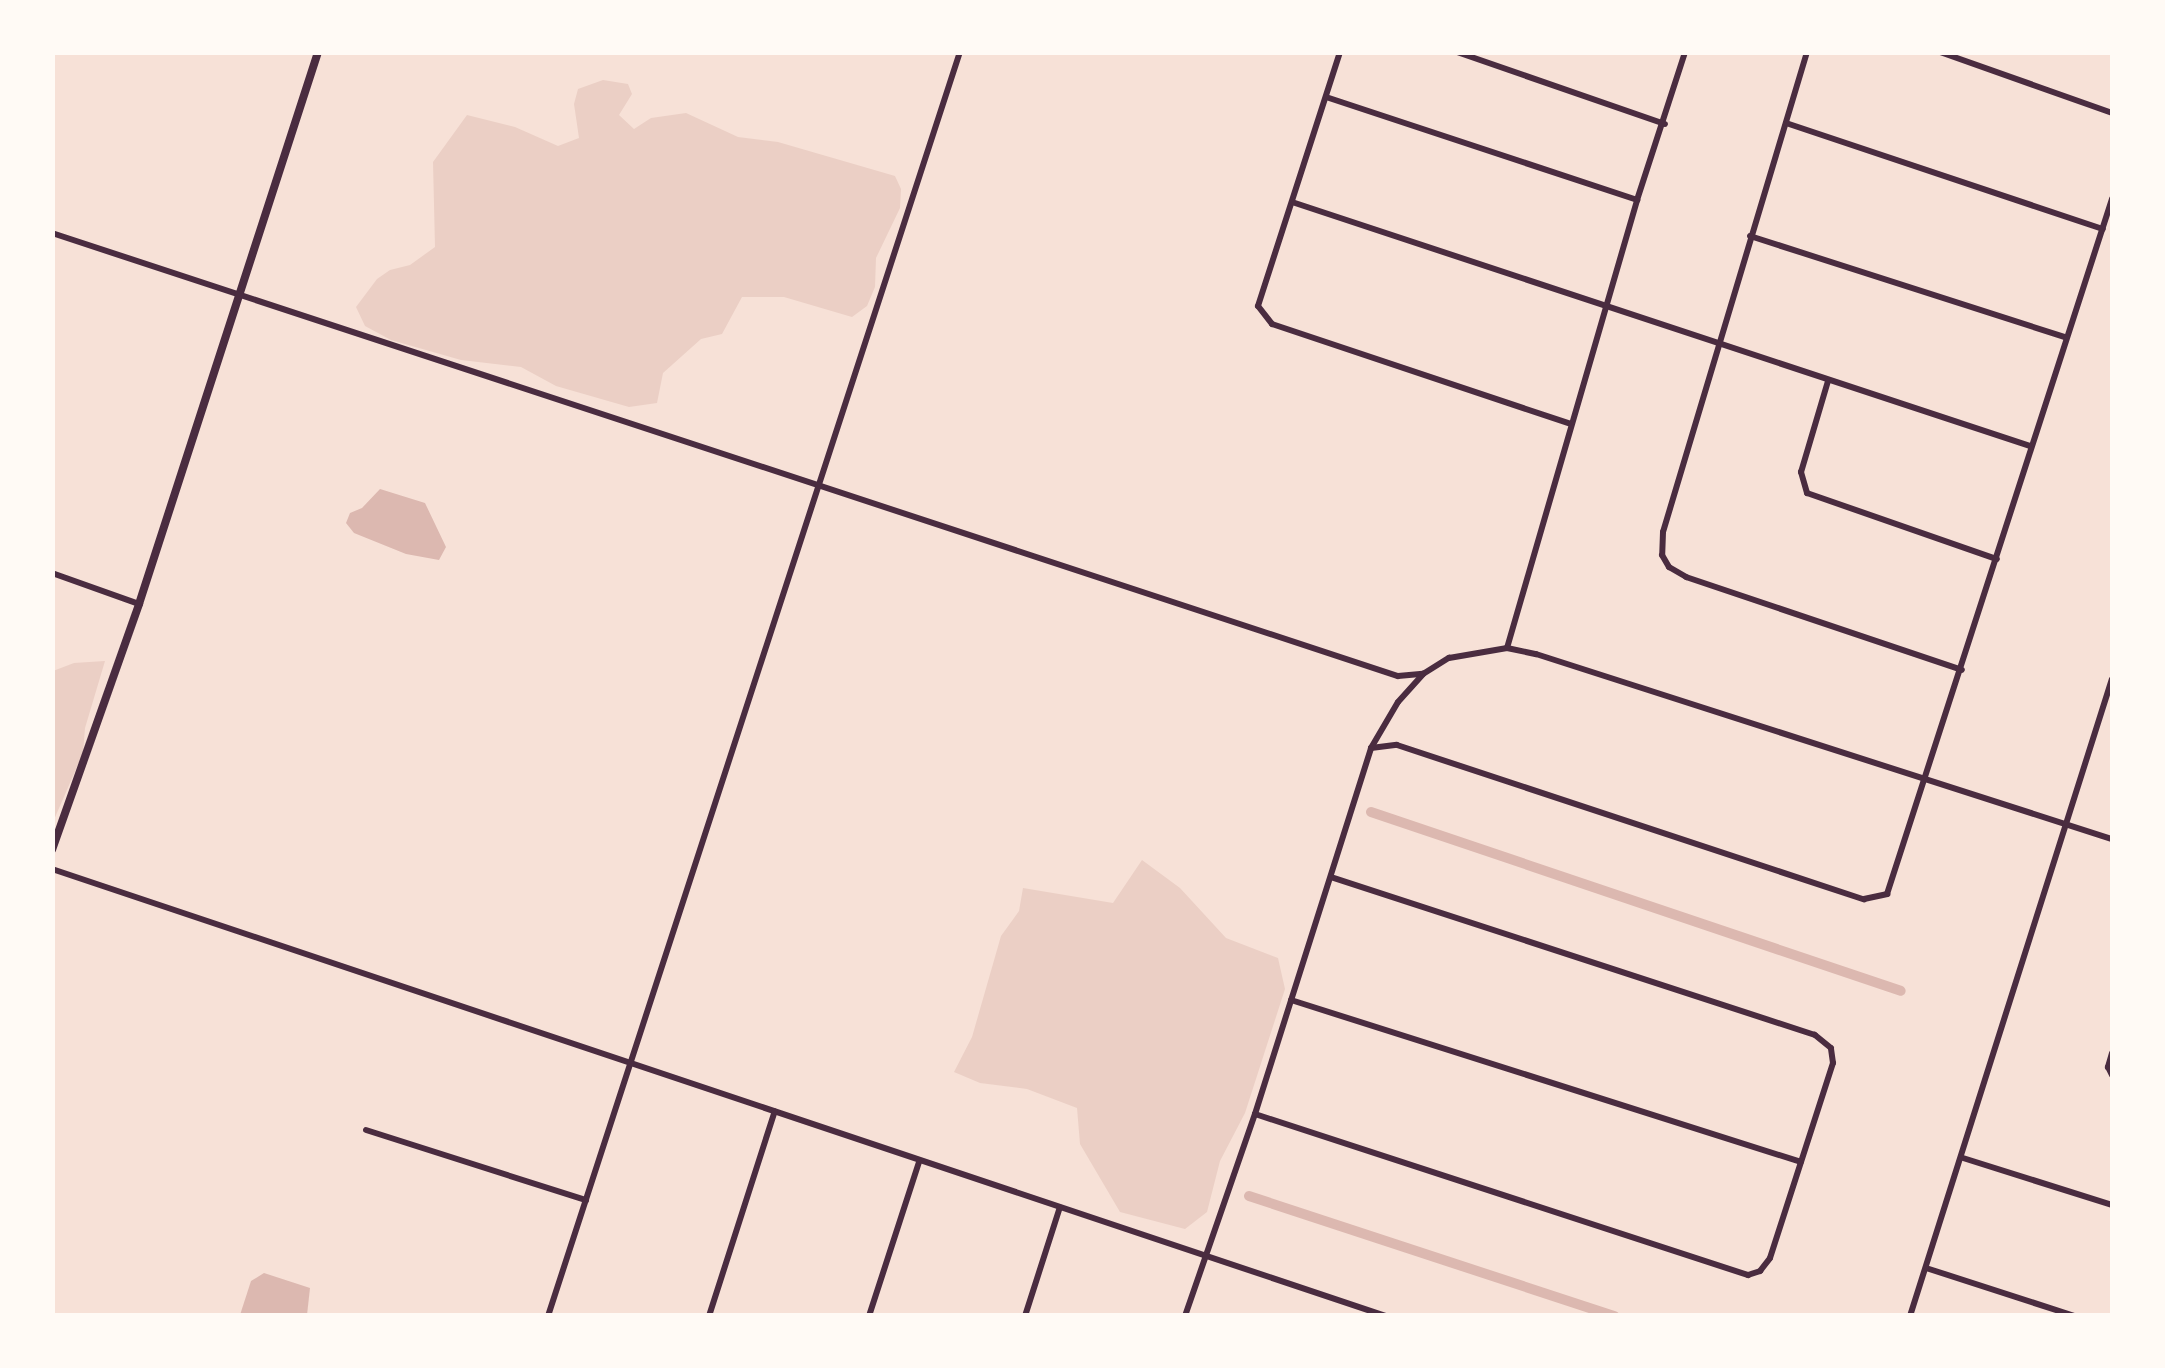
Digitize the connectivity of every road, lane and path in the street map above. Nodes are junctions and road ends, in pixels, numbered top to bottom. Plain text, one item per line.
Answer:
1 (318, 52) edge
2 (960, 52) edge
3 (1340, 52) edge
4 (1457, 52) edge
5 (1684, 52) edge
6 (1807, 52) edge
7 (1940, 52) edge
8 (1326, 97) junction
9 (2112, 113) edge
10 (1665, 124) junction
11 (1786, 124) junction
12 (2112, 198) edge
13 (1637, 200) junction
14 (1292, 202) junction
15 (2103, 229) junction
16 (52, 232) edge
17 (1750, 236) junction
18 (241, 293) junction
19 (1606, 308) junction
20 (2064, 337) junction
21 (1717, 344) junction
22 (1828, 381) junction
23 (1572, 424) junction
24 (2030, 446) junction
25 (815, 487) junction
26 (1997, 559) junction
27 (52, 573) edge
28 (139, 604) junction
29 (1507, 648) junction
30 (1962, 670) junction
31 (1422, 674) junction
32 (2112, 679) edge
33 (1371, 748) junction
34 (1925, 781) junction
35 (2066, 826) junction
36 (2112, 839) edge
37 (52, 850) edge
38 (52, 869) edge
39 (1331, 876) junction
40 (1292, 1000) junction
41 (2112, 1053) edge
42 (631, 1060) junction
43 (2112, 1074) edge
44 (775, 1111) junction
45 (1254, 1114) junction
46 (366, 1130) dead end
47 (1962, 1158) junction
48 (919, 1162) junction
49 (1801, 1162) junction
50 (586, 1200) junction
51 (2112, 1205) edge
52 (1060, 1207) junction
53 (1205, 1254) junction
54 (1926, 1268) junction
55 (548, 1316) edge
56 (709, 1316) edge
57 (868, 1316) edge
58 (1024, 1316) edge
59 (1185, 1316) edge
60 (1386, 1316) edge
61 (1910, 1316) edge
62 (2075, 1316) edge

1 - 18 street
2 - 25 street
3 - 8 street
4 - 10 street
5 - 10 street
6 - 11 street
7 - 9 street
8 - 13 street
8 - 14 street
10 - 13 street
11 - 15 street
11 - 17 street
12 - 15 street
13 - 19 street
14 - 19 street
14 - 23 street
15 - 20 street
16 - 18 street
17 - 20 street
17 - 21 street
18 - 25 street
18 - 28 street
19 - 21 street
19 - 23 street
20 - 24 street
21 - 22 street
21 - 30 street
22 - 24 street
22 - 26 street
23 - 29 street
24 - 26 street
25 - 31 street
25 - 42 street
26 - 30 street
27 - 28 street
28 - 37 street
29 - 31 street
29 - 34 street
30 - 34 street
31 - 33 street
32 - 35 street
33 - 34 street
33 - 39 street
34 - 35 street
35 - 36 street
35 - 47 street
38 - 42 street
39 - 40 street
39 - 49 street
40 - 45 street
40 - 49 street
41 - 43 street
42 - 44 street
42 - 50 street
44 - 48 street
44 - 56 street
45 - 49 street
45 - 53 street
46 - 50 street
47 - 51 street
47 - 54 street
48 - 52 street
48 - 57 street
50 - 55 street
52 - 53 street
52 - 58 street
53 - 59 street
53 - 60 street
54 - 61 street
54 - 62 street

